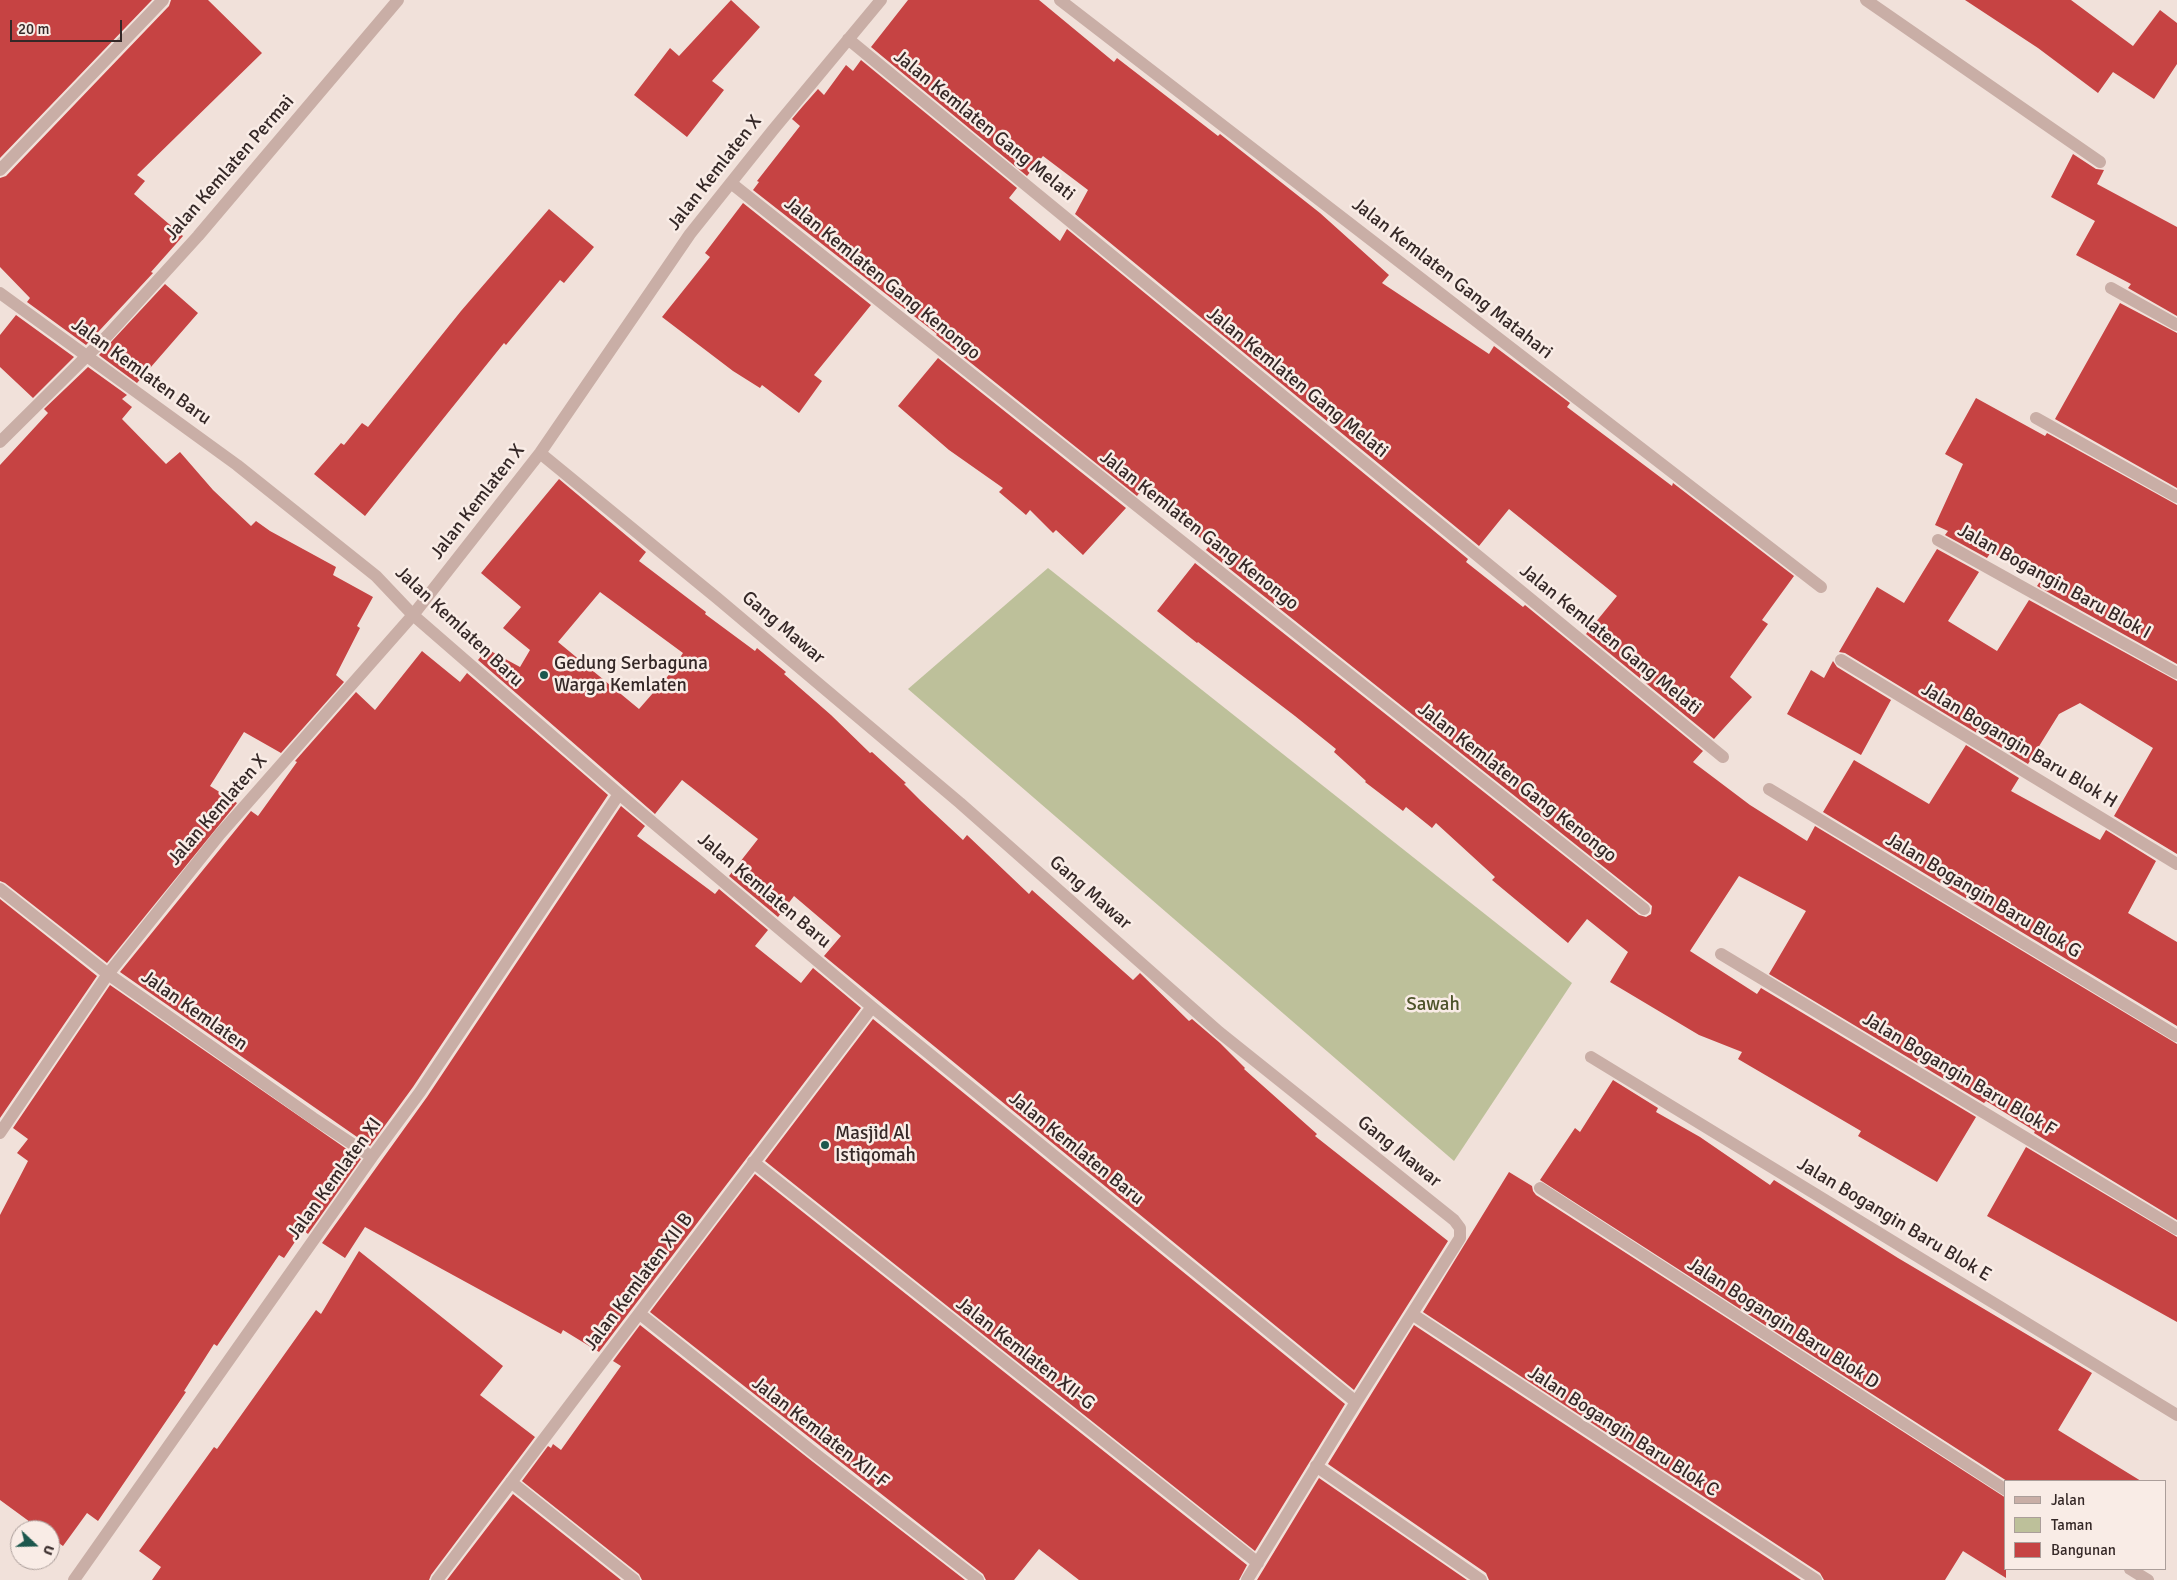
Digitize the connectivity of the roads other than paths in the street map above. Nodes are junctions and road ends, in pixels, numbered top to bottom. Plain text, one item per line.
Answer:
1 (163, 0) edge
2 (398, 0) edge
3 (881, 0) edge
4 (1060, 0) edge
5 (1866, 0) edge
6 (848, 39) junction
7 (2100, 162) dead end
8 (0, 170) edge
9 (731, 183) junction
10 (2111, 288) dead end
11 (0, 293) edge
12 (2177, 325) edge
13 (85, 356) junction
14 (2036, 418) dead end
15 (0, 442) edge
16 (540, 453) junction
17 (2177, 497) edge
18 (1938, 540) dead end
19 (1821, 587) dead end
20 (414, 615) junction
21 (1841, 660) dead end
22 (2177, 673) edge
23 (1723, 756) dead end
24 (1769, 789) dead end
25 (619, 794) junction
26 (2177, 864) edge
27 (0, 889) edge
28 (1644, 908) dead end
29 (1721, 954) dead end
30 (108, 974) junction
31 (872, 1007) junction
32 (2177, 1036) edge
33 (1591, 1057) dead end
34 (0, 1134) edge
35 (372, 1157) junction
36 (753, 1162) junction
37 (1540, 1188) dead end
38 (2177, 1229) edge
39 (640, 1314) junction
40 (1412, 1314) junction
41 (1356, 1402) junction
42 (2177, 1414) edge
43 (1316, 1466) junction
44 (511, 1482) junction
45 (2004, 1489) edge
46 (1258, 1563) junction
47 (2132, 1570) edge
48 (74, 1580) edge
49 (437, 1580) edge
50 (634, 1580) edge
51 (978, 1580) edge
52 (1247, 1580) edge
53 (1481, 1580) edge
54 (1816, 1580) edge
55 (2148, 1580) edge

1 - 8 street
2 - 13 street, Jalan Kemlaten Permai
3 - 6 street, Jalan Kemlaten X
4 - 19 street, Jalan Kemlaten Gang Matahari
5 - 7 street
6 - 9 street, Jalan Kemlaten X
6 - 23 street, Jalan Kemlaten Gang Melati
9 - 16 street, Jalan Kemlaten X
9 - 28 street, Jalan Kemlaten Gang Kenongo
10 - 12 street
11 - 13 street, Jalan Kemlaten Baru
13 - 15 street, Jalan Kemlaten Permai
13 - 20 street, Jalan Kemlaten Baru
14 - 17 street
16 - 20 street, Jalan Kemlaten X
16 - 40 street, Gang Mawar
18 - 22 street, Jalan Bogangin Baru Blok I
20 - 25 street, Jalan Kemlaten Baru
20 - 30 street, Jalan Kemlaten X
21 - 26 street, Jalan Bogangin Baru Blok H
24 - 32 street, Jalan Bogangin Baru Blok G
25 - 31 street, Jalan Kemlaten Baru
25 - 35 street, Jalan Kemlaten XI
27 - 30 street, Jalan Kemlaten
29 - 38 street, Jalan Bogangin Baru Blok F
30 - 34 street, Jalan Kemlaten X
30 - 35 street, Jalan Kemlaten
31 - 36 street, Jalan Kemlaten XII B
31 - 41 street, Jalan Kemlaten Baru
33 - 42 street, Jalan Bogangin Baru Blok E
35 - 48 street, Jalan Kemlaten XI
36 - 39 street, Jalan Kemlaten XII B
36 - 46 street, Jalan Kemlaten XII-G
37 - 45 street, Jalan Bogangin Baru Blok D
39 - 44 street, Jalan Kemlaten XII B
39 - 51 street, Jalan Kemlaten XII-F
40 - 41 street, Gang Mawar
40 - 54 street, Jalan Bogangin Baru Blok C
41 - 43 street
43 - 46 street
43 - 53 street
44 - 49 street, Jalan Kemlaten XII B
44 - 50 street
46 - 52 street
47 - 55 street

